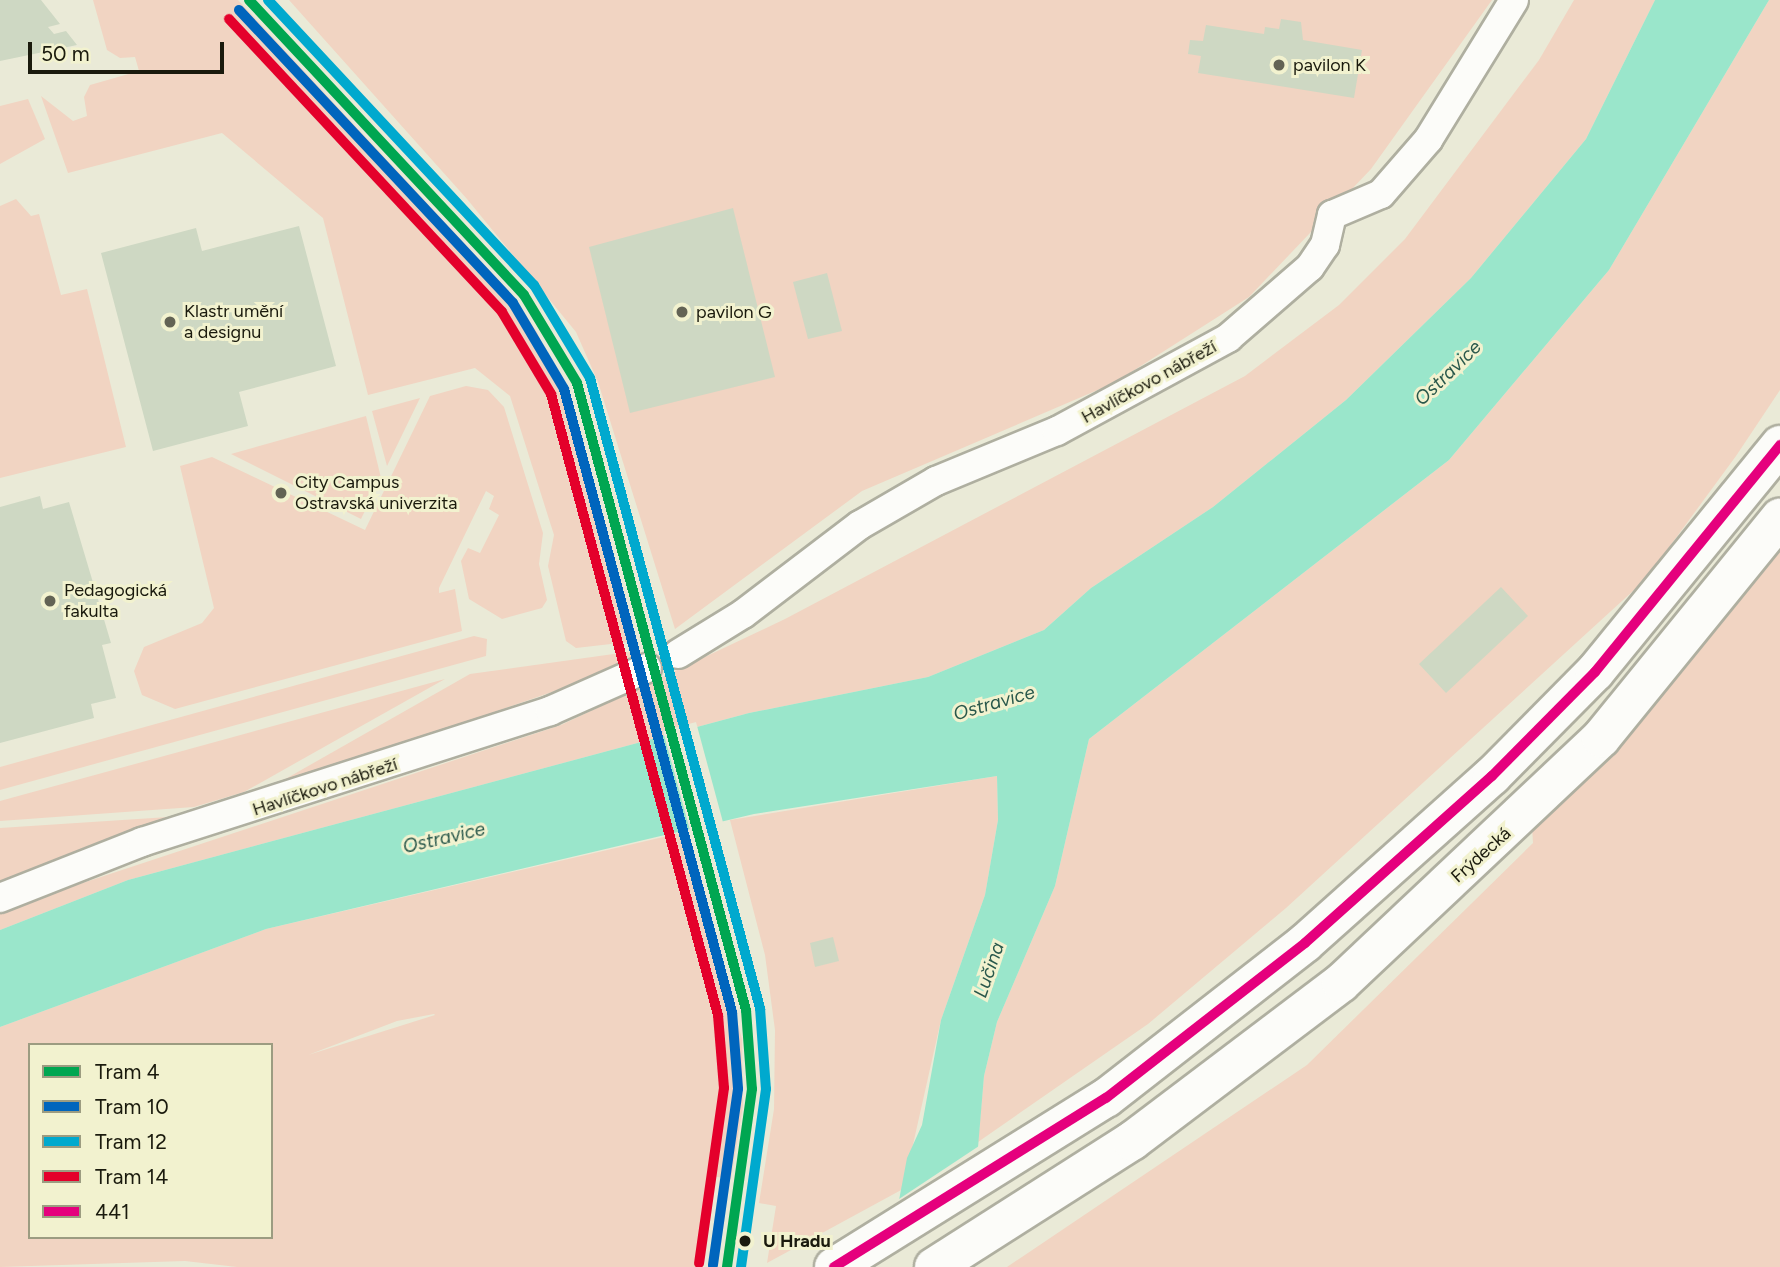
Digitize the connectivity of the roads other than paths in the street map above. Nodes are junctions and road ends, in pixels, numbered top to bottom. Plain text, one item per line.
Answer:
1 (1514, 0) edge
2 (1780, 445) edge
3 (1780, 517) edge
4 (678, 654) dead end
5 (647, 668) dead end
6 (0, 898) edge
7 (834, 1267) edge
8 (934, 1267) edge

1 - 4 street, Havlíčkovo nábřeží
2 - 7 main road
3 - 8 main road, Frýdecká
5 - 6 street, Havlíčkovo nábřeží

